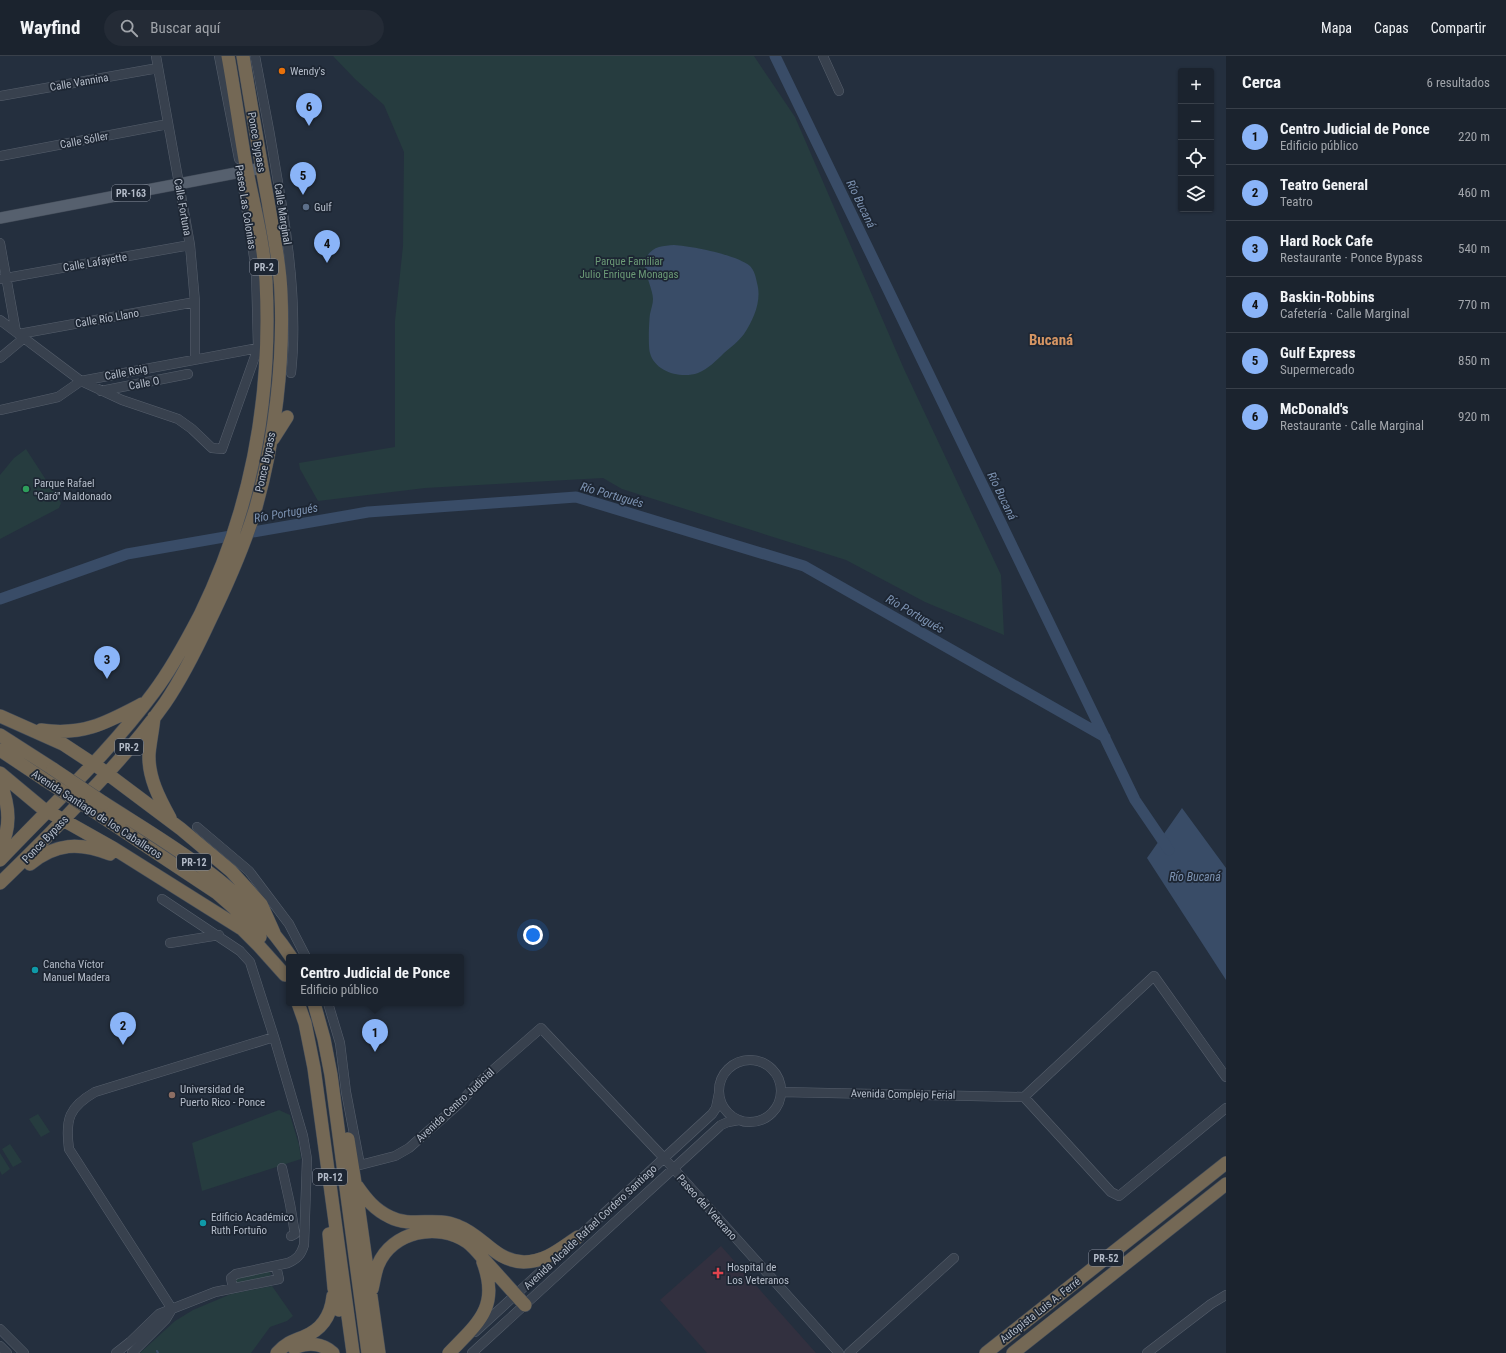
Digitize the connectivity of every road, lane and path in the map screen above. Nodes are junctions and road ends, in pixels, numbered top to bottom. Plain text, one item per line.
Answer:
1 (156, 56) edge
2 (219, 56) edge
3 (228, 56) edge
4 (243, 56) edge
5 (255, 56) edge
6 (823, 56) edge
7 (158, 68) junction
8 (839, 91) dead end
9 (0, 96) edge
10 (168, 124) junction
11 (0, 156) edge
12 (262, 168) junction
13 (244, 172) junction
14 (180, 184) junction
15 (0, 218) edge
16 (0, 243) edge
17 (190, 245) junction
18 (3, 279) edge
19 (286, 282) junction
20 (195, 302) junction
21 (0, 320) edge
22 (20, 335) junction
23 (258, 348) junction
24 (0, 358) edge
25 (194, 359) junction
26 (291, 373) dead end
27 (188, 374) dead end
28 (81, 381) junction
29 (101, 391) junction
30 (0, 410) edge
31 (287, 417) dead end
32 (270, 444) junction
33 (147, 702) junction
34 (0, 716) edge
35 (154, 717) junction
36 (24, 726) junction
37 (0, 735) edge
38 (0, 750) edge
39 (94, 764) junction
40 (0, 773) edge
41 (107, 773) junction
42 (49, 775) junction
43 (0, 782) edge
44 (99, 807) junction
45 (47, 811) junction
46 (63, 820) junction
47 (172, 822) junction
48 (196, 827) dead end
49 (0, 848) edge
50 (0, 860) edge
51 (144, 867) junction
52 (0, 884) edge
53 (162, 899) dead end
54 (274, 933) junction
55 (219, 935) junction
56 (170, 943) dead end
57 (289, 954) edge
58 (304, 954) edge
59 (286, 977) edge
60 (286, 978) edge
61 (299, 1006) edge
62 (315, 1006) edge
63 (329, 1006) edge
64 (541, 1028) joint
65 (274, 1037) junction
66 (1226, 1077) edge
67 (781, 1092) junction
68 (719, 1093) junction
69 (334, 1096) junction
70 (1024, 1096) junction
71 (1226, 1108) edge
72 (739, 1120) junction
73 (664, 1158) junction
74 (1226, 1163) edge
75 (282, 1168) dead end
76 (673, 1169) junction
77 (330, 1178) junction
78 (355, 1183) junction
79 (1226, 1184) edge
80 (304, 1231) junction
81 (578, 1237) junction
82 (481, 1257) junction
83 (954, 1258) dead end
84 (276, 1266) junction
85 (233, 1288) junction
86 (334, 1288) junction
87 (1226, 1295) edge
88 (371, 1296) junction
89 (520, 1300) junction
90 (172, 1309) junction
91 (0, 1329) edge
92 (0, 1346) edge
93 (7, 1353) edge
94 (24, 1353) edge
95 (116, 1353) edge
96 (132, 1353) edge
97 (277, 1353) edge
98 (286, 1353) edge
99 (333, 1353) edge
100 (344, 1353) edge
101 (353, 1353) edge
102 (368, 1353) edge
103 (379, 1353) edge
104 (450, 1353) edge
105 (472, 1353) edge
106 (839, 1353) edge
107 (849, 1353) edge
108 (986, 1353) edge
109 (1013, 1353) edge
110 (1147, 1353) edge

1 - 7 street, Calle Fortuna
2 - 13 street, Paseo Las Colonias
3 - 13 highway, Ponce Bypass / PR-2
4 - 12 highway, Ponce Bypass / PR-2
5 - 19 street, Calle Marginal
6 - 8 street
7 - 9 street, Calle Vannina
7 - 10 street, Calle Fortuna
10 - 11 street, Calle Sóller
10 - 14 street, Calle Fortuna
12 - 13 main road, PR-163
12 - 19 highway, Ponce Bypass / PR-2
13 - 14 main road, PR-163
13 - 23 street, Paseo Las Colonias
13 - 33 highway, Ponce Bypass / PR-2
14 - 15 main road, PR-163
14 - 17 street, Calle Fortuna
16 - 18 street
17 - 18 street, Calle Lafayette
17 - 20 street, Calle Fortuna
18 - 22 street
19 - 26 street, Calle Marginal
19 - 32 highway, Ponce Bypass / PR-2
20 - 22 street, Calle Río Llano
20 - 25 street, Calle Fortuna
21 - 22 street
22 - 24 street
22 - 28 street
23 - 25 street, Calle Roig
23 - 29 street, Paseo Las Colonias
25 - 28 street, Calle Roig
27 - 29 street, Calle O
28 - 29 street
28 - 30 street, Calle Roig
31 - 32 highway
32 - 35 highway, Ponce Bypass / PR-2
33 - 36 highway
33 - 39 highway, Ponce Bypass / PR-2
34 - 36 highway
35 - 41 highway, Ponce Bypass / PR-2
35 - 47 highway
36 - 39 highway
37 - 42 highway, Avenida Santiago de los Caballeros / PR-12
38 - 42 highway, Avenida Santiago de los Caballeros / PR-12
39 - 41 highway
39 - 45 highway, Ponce Bypass / PR-2
40 - 45 highway
41 - 46 highway, Ponce Bypass / PR-2
41 - 47 highway
42 - 44 highway, Avenida Santiago de los Caballeros / PR-12, bridge
43 - 49 highway
44 - 54 highway, Avenida Santiago de los Caballeros / PR-12
44 - 59 highway, Avenida Santiago de los Caballeros / PR-12
45 - 46 highway
45 - 50 highway, Ponce Bypass / PR-2
46 - 51 highway
46 - 52 highway, Ponce Bypass / PR-2
47 - 54 highway
48 - 58 street
51 - 52 highway
51 - 60 highway
53 - 55 street
54 - 57 highway, Avenida Santiago de los Caballeros / PR-12
55 - 56 street
55 - 65 street
61 - 77 highway, PR-12
62 - 69 highway, PR-12
63 - 64 street, Avenida Centro Judicial
64 - 73 street, Paseo del Veterano
65 - 80 street
65 - 90 street
66 - 70 street
67 - 68 street
67 - 70 street, Avenida Complejo Ferial
67 - 72 street
68 - 72 street
68 - 73 street, Avenida Alcalde Rafael Cordero Santiago
69 - 78 highway
69 - 102 highway, PR-12
70 - 71 street
72 - 76 street, Avenida Alcalde Rafael Cordero Santiago
73 - 76 street, Paseo del Veterano
73 - 81 street, Avenida Alcalde Rafael Cordero Santiago
74 - 108 highway, Autopista Luis A. Ferré / PR-52
75 - 80 street
76 - 89 street, Avenida Alcalde Rafael Cordero Santiago
76 - 106 street, Paseo del Veterano
77 - 86 highway
77 - 101 highway, PR-12
78 - 81 highway
78 - 88 highway
79 - 109 highway, Autopista Luis A. Ferré / PR-52
80 - 84 street
81 - 89 street, Avenida Alcalde Rafael Cordero Santiago
82 - 88 highway
82 - 89 highway
82 - 104 highway
83 - 107 street
84 - 85 street
84 - 85 street
85 - 90 street
86 - 97 highway
86 - 100 highway
87 - 110 street
88 - 103 highway
89 - 104 street, Avenida Alcalde Rafael Cordero Santiago
89 - 105 street, Avenida Alcalde Rafael Cordero Santiago
90 - 95 street
90 - 96 street
91 - 94 street
92 - 93 street
98 - 99 highway

